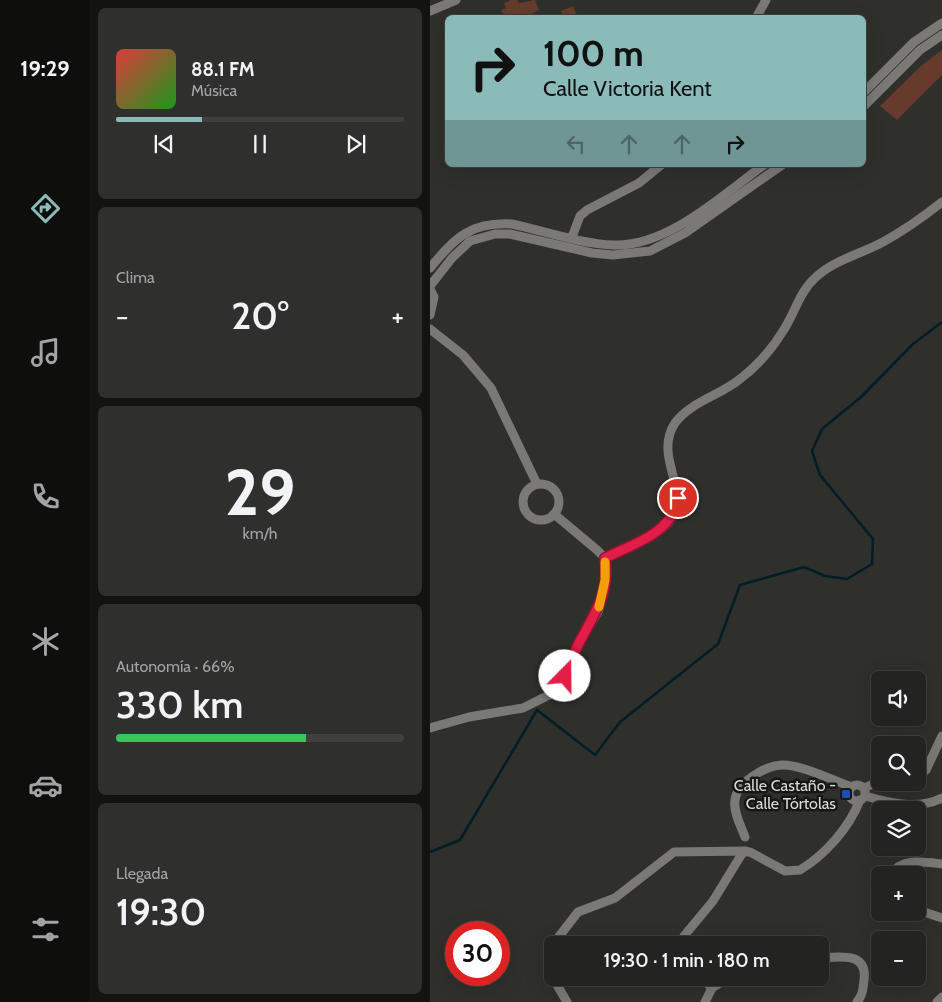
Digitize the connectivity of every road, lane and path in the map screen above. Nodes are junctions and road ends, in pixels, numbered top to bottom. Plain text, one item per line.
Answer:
1 (456, 0) edge
2 (766, 0) edge
3 (430, 11) edge
4 (758, 15) edge
5 (942, 23) edge
6 (942, 35) edge
7 (866, 90) edge
8 (866, 104) edge
9 (659, 167) edge
10 (761, 167) edge
11 (779, 167) edge
12 (942, 202) edge
13 (572, 237) junction
14 (430, 268) edge
15 (430, 287) edge
16 (430, 314) edge
17 (430, 329) edge
18 (537, 484) junction
19 (554, 514) junction
20 (605, 558) junction
21 (430, 728) edge
22 (942, 736) edge
23 (926, 770) edge
24 (852, 787) junction
25 (871, 788) edge
26 (863, 795) junction
27 (942, 798) edge
28 (745, 837) dead end
29 (746, 851) junction
30 (942, 864) edge
31 (900, 866) edge
32 (926, 913) edge
33 (942, 918) edge
34 (559, 936) edge
35 (684, 936) edge
36 (829, 957) edge
37 (559, 986) edge
38 (715, 986) edge
39 (712, 988) joint
40 (942, 997) edge
41 (566, 1002) edge
42 (705, 1002) edge
43 (857, 1002) edge
44 (937, 1002) edge

1 - 3 street
2 - 4 street
5 - 7 street
6 - 8 street
9 - 13 street
10 - 13 street
11 - 15 street
12 - 20 street
13 - 14 street
15 - 16 street
17 - 18 street
18 - 19 street
18 - 19 street
19 - 20 street
20 - 21 street
22 - 23 street
24 - 26 street
24 - 26 street
24 - 28 street
25 - 26 street
26 - 27 street
26 - 29 street
29 - 34 street
29 - 35 street
30 - 31 street
32 - 33 street
36 - 43 street
37 - 41 street
38 - 39 street
39 - 42 street
40 - 44 street

